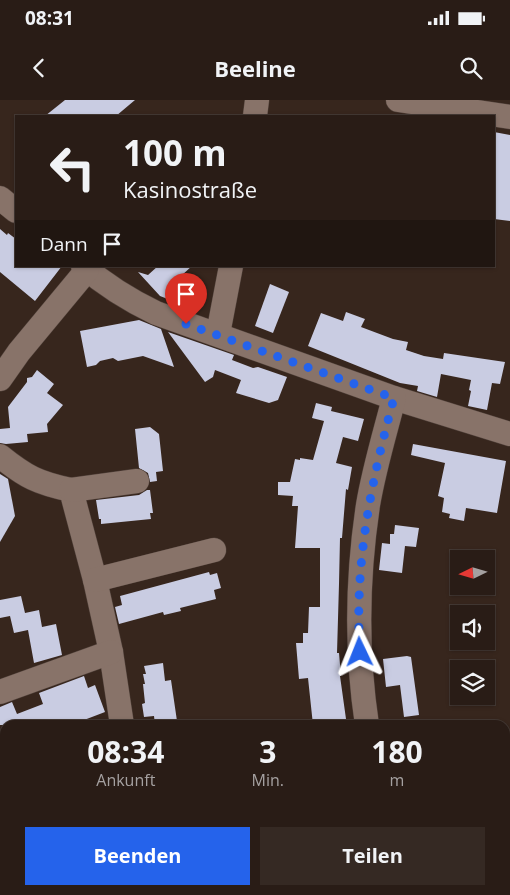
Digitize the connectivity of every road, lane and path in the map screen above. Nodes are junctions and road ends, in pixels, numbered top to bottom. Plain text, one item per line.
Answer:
1 (257, 100) edge
2 (398, 100) edge
3 (255, 115) edge
4 (510, 117) edge
5 (0, 198) edge
6 (15, 210) edge
7 (232, 267) edge
8 (85, 268) edge
9 (218, 334) junction
10 (0, 379) edge
11 (394, 398) junction
12 (510, 434) edge
13 (0, 456) edge
14 (137, 481) dead end
15 (71, 490) junction
16 (214, 550) dead end
17 (95, 580) junction
18 (111, 652) junction
19 (0, 692) edge
20 (121, 720) edge
21 (366, 720) edge

1 - 3 street
2 - 4 street
5 - 6 street
7 - 9 street
8 - 9 street
8 - 10 street
9 - 11 street
11 - 12 street
11 - 21 street
13 - 15 street
14 - 15 street
15 - 17 street
16 - 17 street
17 - 18 street
18 - 19 street
18 - 20 street

